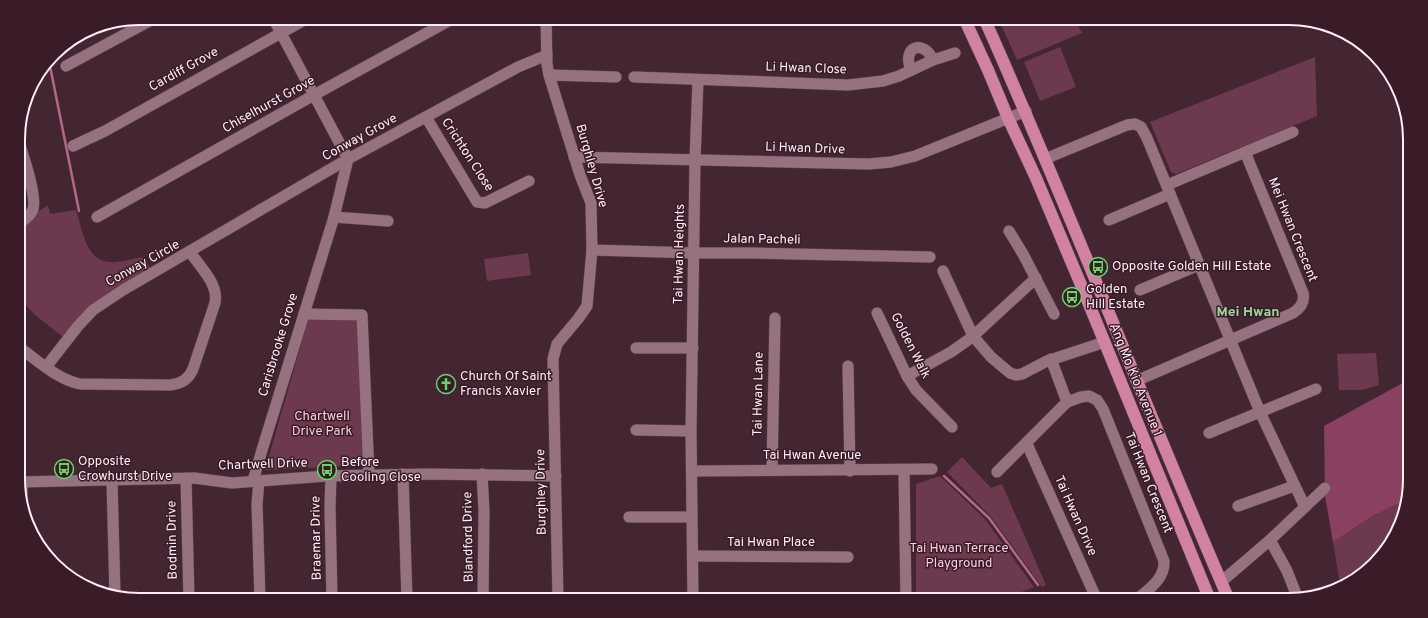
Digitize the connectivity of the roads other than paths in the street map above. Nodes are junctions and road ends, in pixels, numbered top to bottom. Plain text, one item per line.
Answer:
1 (142, 25) edge
2 (277, 25) edge
3 (295, 25) edge
4 (441, 25) edge
5 (546, 25) edge
6 (967, 25) edge
7 (987, 25) edge
8 (281, 33) junction
9 (955, 53) dead end
10 (547, 55) junction
11 (933, 60) junction
12 (66, 66) dead end
13 (911, 70) junction
14 (549, 75) junction
15 (616, 77) dead end
16 (634, 77) dead end
17 (698, 80) junction
18 (314, 95) junction
19 (1026, 112) junction
20 (426, 117) junction
21 (1008, 118) junction
22 (1293, 132) dead end
23 (74, 146) dead end
24 (1245, 152) junction
25 (574, 156) junction
26 (1045, 159) junction
27 (348, 160) junction
28 (695, 160) junction
29 (25, 165) edge
30 (530, 181) dead end
31 (1168, 190) junction
32 (97, 217) dead end
33 (334, 217) junction
34 (25, 219) edge
35 (1109, 220) dead end
36 (388, 221) dead end
37 (1009, 232) dead end
38 (592, 250) junction
39 (190, 252) junction
40 (694, 254) junction
41 (930, 257) dead end
42 (1199, 265) junction
43 (943, 272) dead end
44 (1036, 278) junction
45 (1140, 290) dead end
46 (877, 313) dead end
47 (304, 314) junction
48 (1054, 314) dead end
49 (775, 318) dead end
50 (973, 336) junction
51 (1230, 340) junction
52 (1105, 342) junction
53 (636, 348) dead end
54 (693, 348) junction
55 (25, 351) edge
56 (1051, 359) junction
57 (848, 366) dead end
58 (46, 367) junction
59 (906, 376) junction
60 (1136, 381) junction
61 (1316, 390) dead end
62 (1067, 402) junction
63 (1260, 412) junction
64 (952, 426) dead end
65 (636, 430) dead end
66 (691, 430) junction
67 (1209, 433) dead end
68 (1027, 444) junction
69 (932, 469) dead end
70 (772, 470) junction
71 (850, 470) junction
72 (904, 470) junction
73 (692, 471) junction
74 (997, 472) dead end
75 (369, 474) junction
76 (403, 474) junction
77 (482, 474) junction
78 (331, 476) junction
79 (556, 476) junction
80 (186, 479) junction
81 (112, 481) junction
82 (256, 481) junction
83 (25, 482) edge
84 (1294, 486) junction
85 (1325, 488) dead end
86 (1238, 506) dead end
87 (1305, 507) junction
88 (629, 517) dead end
89 (692, 517) junction
90 (1270, 540) junction
91 (693, 556) junction
92 (848, 557) dead end
93 (1221, 582) junction
94 (115, 591) edge
95 (189, 593) edge
96 (260, 593) edge
97 (332, 593) edge
98 (406, 593) edge
99 (483, 593) edge
100 (558, 593) edge
101 (693, 593) edge
102 (906, 593) edge
103 (1094, 593) edge
104 (1144, 593) edge
105 (1207, 593) edge
106 (1226, 593) edge
107 (1296, 593) edge

1 - 12 street
2 - 8 street
3 - 8 street, Cardiff Grove
4 - 18 street, Chiselhurst Grove
5 - 10 street, Burghley Drive
6 - 21 main road, Ang Mo Kio Avenue 1
7 - 19 main road, Ang Mo Kio Avenue 1
8 - 18 street
8 - 23 street, Cardiff Grove
9 - 11 street, Li Hwan Close
10 - 14 street, Burghley Drive
10 - 20 street, Conway Grove
11 - 13 street, Li Hwan Close
11 - 13 street
13 - 17 street, Li Hwan Close
14 - 15 street
14 - 25 street, Burghley Drive
16 - 17 street, Li Hwan Close
17 - 28 street
18 - 27 street
18 - 32 street, Chiselhurst Grove
19 - 21 street, Li Hwan Drive
19 - 26 main road, Ang Mo Kio Avenue 1
20 - 27 street, Conway Grove
20 - 30 street, Crichton Close
21 - 28 street, Li Hwan Drive
21 - 52 main road, Ang Mo Kio Avenue 1
22 - 24 street
24 - 31 street
24 - 51 street, Mei Hwan Crescent
25 - 28 street, Li Hwan Drive
25 - 38 street, Burghley Drive
26 - 31 street
26 - 60 main road, Ang Mo Kio Avenue 1
27 - 33 street, Carisbrooke Grove
27 - 39 street, Conway Grove
28 - 40 street, Tai Hwan Heights
29 - 34 street
31 - 35 street
31 - 42 street
33 - 36 street
33 - 47 street, Carisbrooke Grove
37 - 44 street
38 - 40 street, Jalan Pacheli
38 - 79 street, Burghley Drive
39 - 58 street, Conway Circle
39 - 58 street, Conway Circle
40 - 41 street, Jalan Pacheli
40 - 54 street, Tai Hwan Heights
42 - 45 street
42 - 51 street
43 - 50 street
44 - 48 street
44 - 50 street
46 - 59 street, Golden Walk
47 - 75 street
47 - 82 street, Carisbrooke Grove
49 - 70 street, Tai Hwan Lane
50 - 56 street
50 - 59 street
51 - 60 street, Mei Hwan Crescent
51 - 63 street
52 - 56 street
52 - 105 main road, Ang Mo Kio Avenue 1
53 - 54 street
54 - 66 street, Tai Hwan Heights
55 - 58 street, Conway Circle
56 - 62 street
57 - 71 street
59 - 64 street, Golden Walk
60 - 93 main road, Ang Mo Kio Avenue 1
61 - 63 street
62 - 68 street, Tai Hwan Crescent
62 - 104 street, Tai Hwan Crescent
63 - 67 street
63 - 84 street
65 - 66 street
66 - 73 street, Tai Hwan Heights
68 - 74 street, Tai Hwan Crescent
68 - 103 street, Tai Hwan Drive
69 - 72 street, Tai Hwan Avenue
70 - 71 street, Tai Hwan Avenue
70 - 73 street, Tai Hwan Avenue
71 - 72 street, Tai Hwan Avenue
72 - 102 street
73 - 89 street, Tai Hwan Heights
75 - 76 street, Chartwell Drive
75 - 78 street, Chartwell Drive
76 - 77 street, Chartwell Drive
76 - 98 street
77 - 79 street, Chartwell Drive
77 - 99 street, Blandford Drive
78 - 82 street, Chartwell Drive
78 - 97 street, Braemar Drive
79 - 100 street, Burghley Drive
80 - 81 street, Chartwell Drive
80 - 82 street, Chartwell Drive
80 - 95 street, Bodmin Drive
81 - 83 street, Chartwell Drive
81 - 94 street
82 - 96 street, Carisbrooke Grove
84 - 86 street
84 - 87 street
85 - 87 street
87 - 90 street
88 - 89 street
89 - 91 street, Tai Hwan Heights
90 - 93 street
90 - 107 street
91 - 92 street, Tai Hwan Place
91 - 101 street, Tai Hwan Heights
93 - 106 main road, Ang Mo Kio Avenue 1

